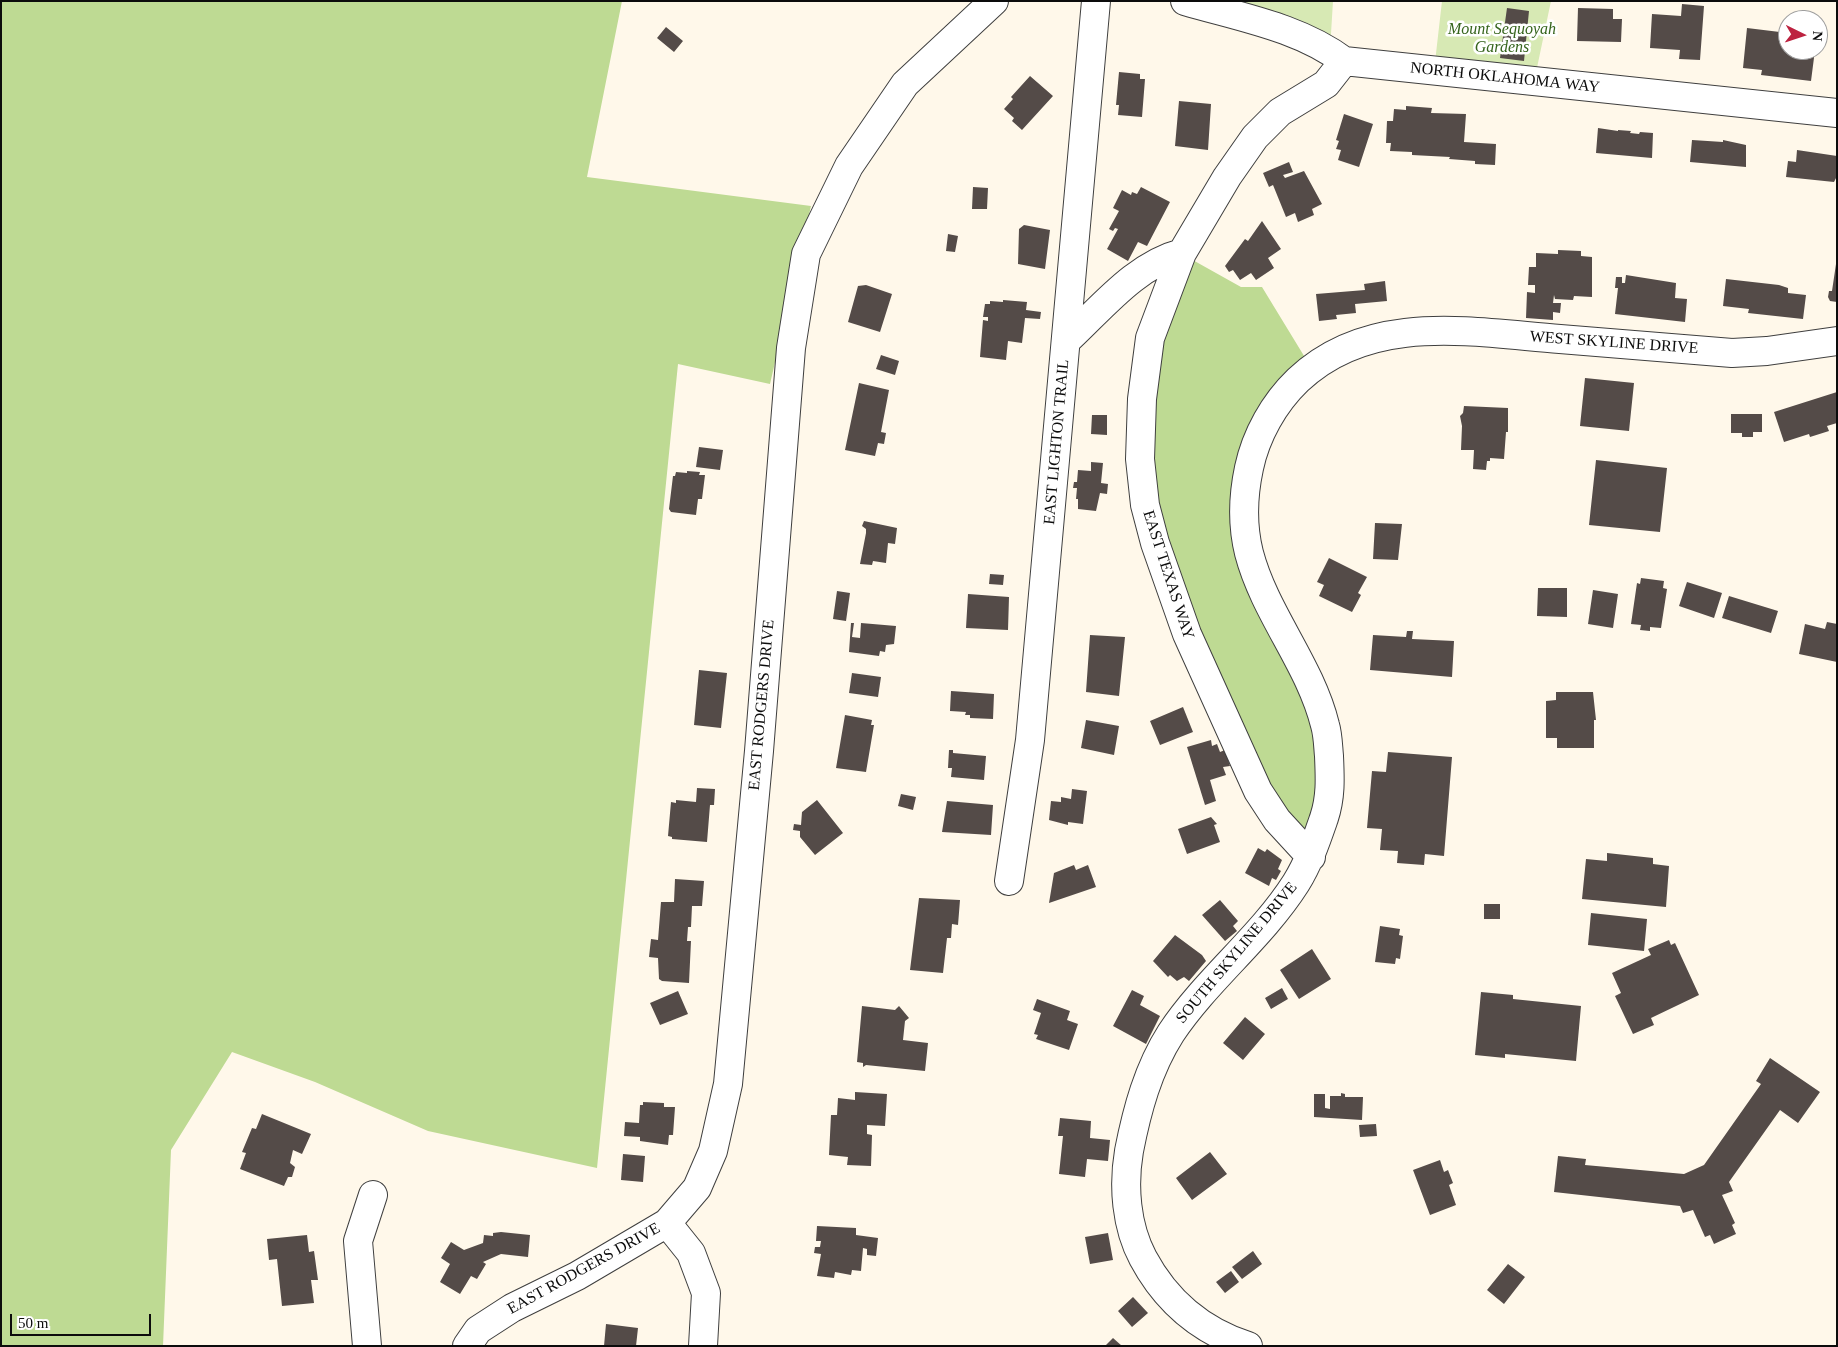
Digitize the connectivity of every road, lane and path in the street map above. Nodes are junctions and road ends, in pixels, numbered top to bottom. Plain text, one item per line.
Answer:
1 (994, 1) edge
2 (1096, 1) edge
3 (1185, 1) edge
4 (1344, 61) junction
5 (1837, 113) edge
6 (1182, 254) junction
7 (1390, 336) joint
8 (1837, 340) edge
9 (1066, 341) junction
10 (1311, 857) junction
11 (1009, 881) dead end
12 (373, 1195) dead end
13 (667, 1223) junction
14 (1241, 1344) edge
15 (367, 1346) edge
16 (467, 1346) edge
17 (703, 1346) edge

1 - 13 street, EAST RODGERS DRIVE
2 - 9 street, EAST LIGHTON TRAIL
3 - 4 street, NORTH OKLAHOMA WAY
4 - 5 street, NORTH OKLAHOMA WAY
4 - 6 street, EAST TEXAS WAY
6 - 9 street
6 - 10 street, EAST TEXAS WAY
7 - 8 street, WEST SKYLINE DRIVE
7 - 10 street, SOUTH SKYLINE DRIVE
9 - 11 street, EAST LIGHTON TRAIL
10 - 14 street, SOUTH SKYLINE DRIVE
12 - 15 street
13 - 16 street, EAST RODGERS DRIVE
13 - 17 street

